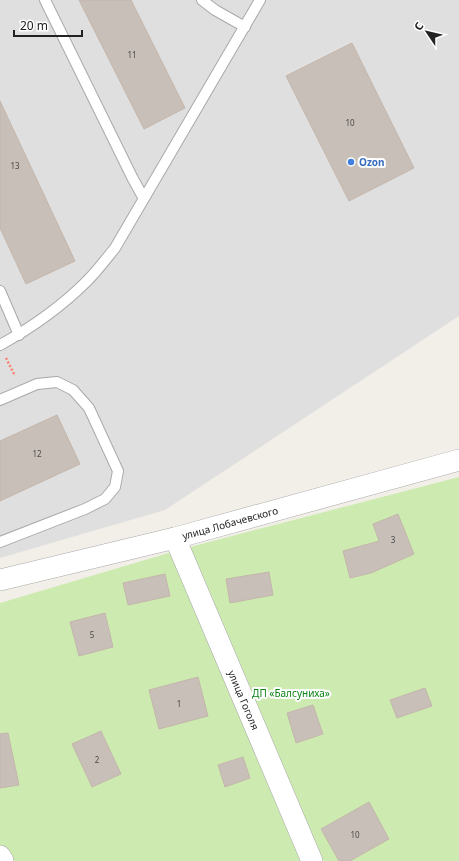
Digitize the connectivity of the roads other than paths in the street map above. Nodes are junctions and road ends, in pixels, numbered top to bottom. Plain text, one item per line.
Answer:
1 (45, 0) edge
2 (202, 0) edge
3 (260, 0) edge
4 (245, 27) junction
5 (143, 197) junction
6 (0, 291) edge
7 (19, 335) junction
8 (2, 348) edge
9 (0, 400) edge
10 (459, 460) edge
11 (175, 538) junction
12 (0, 542) edge
13 (0, 580) edge
14 (0, 856) edge
15 (3, 861) edge
16 (312, 861) edge

1 - 5 lane
2 - 4 lane
3 - 4 lane
4 - 5 lane
5 - 7 lane
6 - 7 lane
7 - 8 lane
9 - 12 lane
10 - 11 street, улица Лобачевского
11 - 13 street, улица Лобачевского
11 - 16 street, улица Гоголя
14 - 15 street

